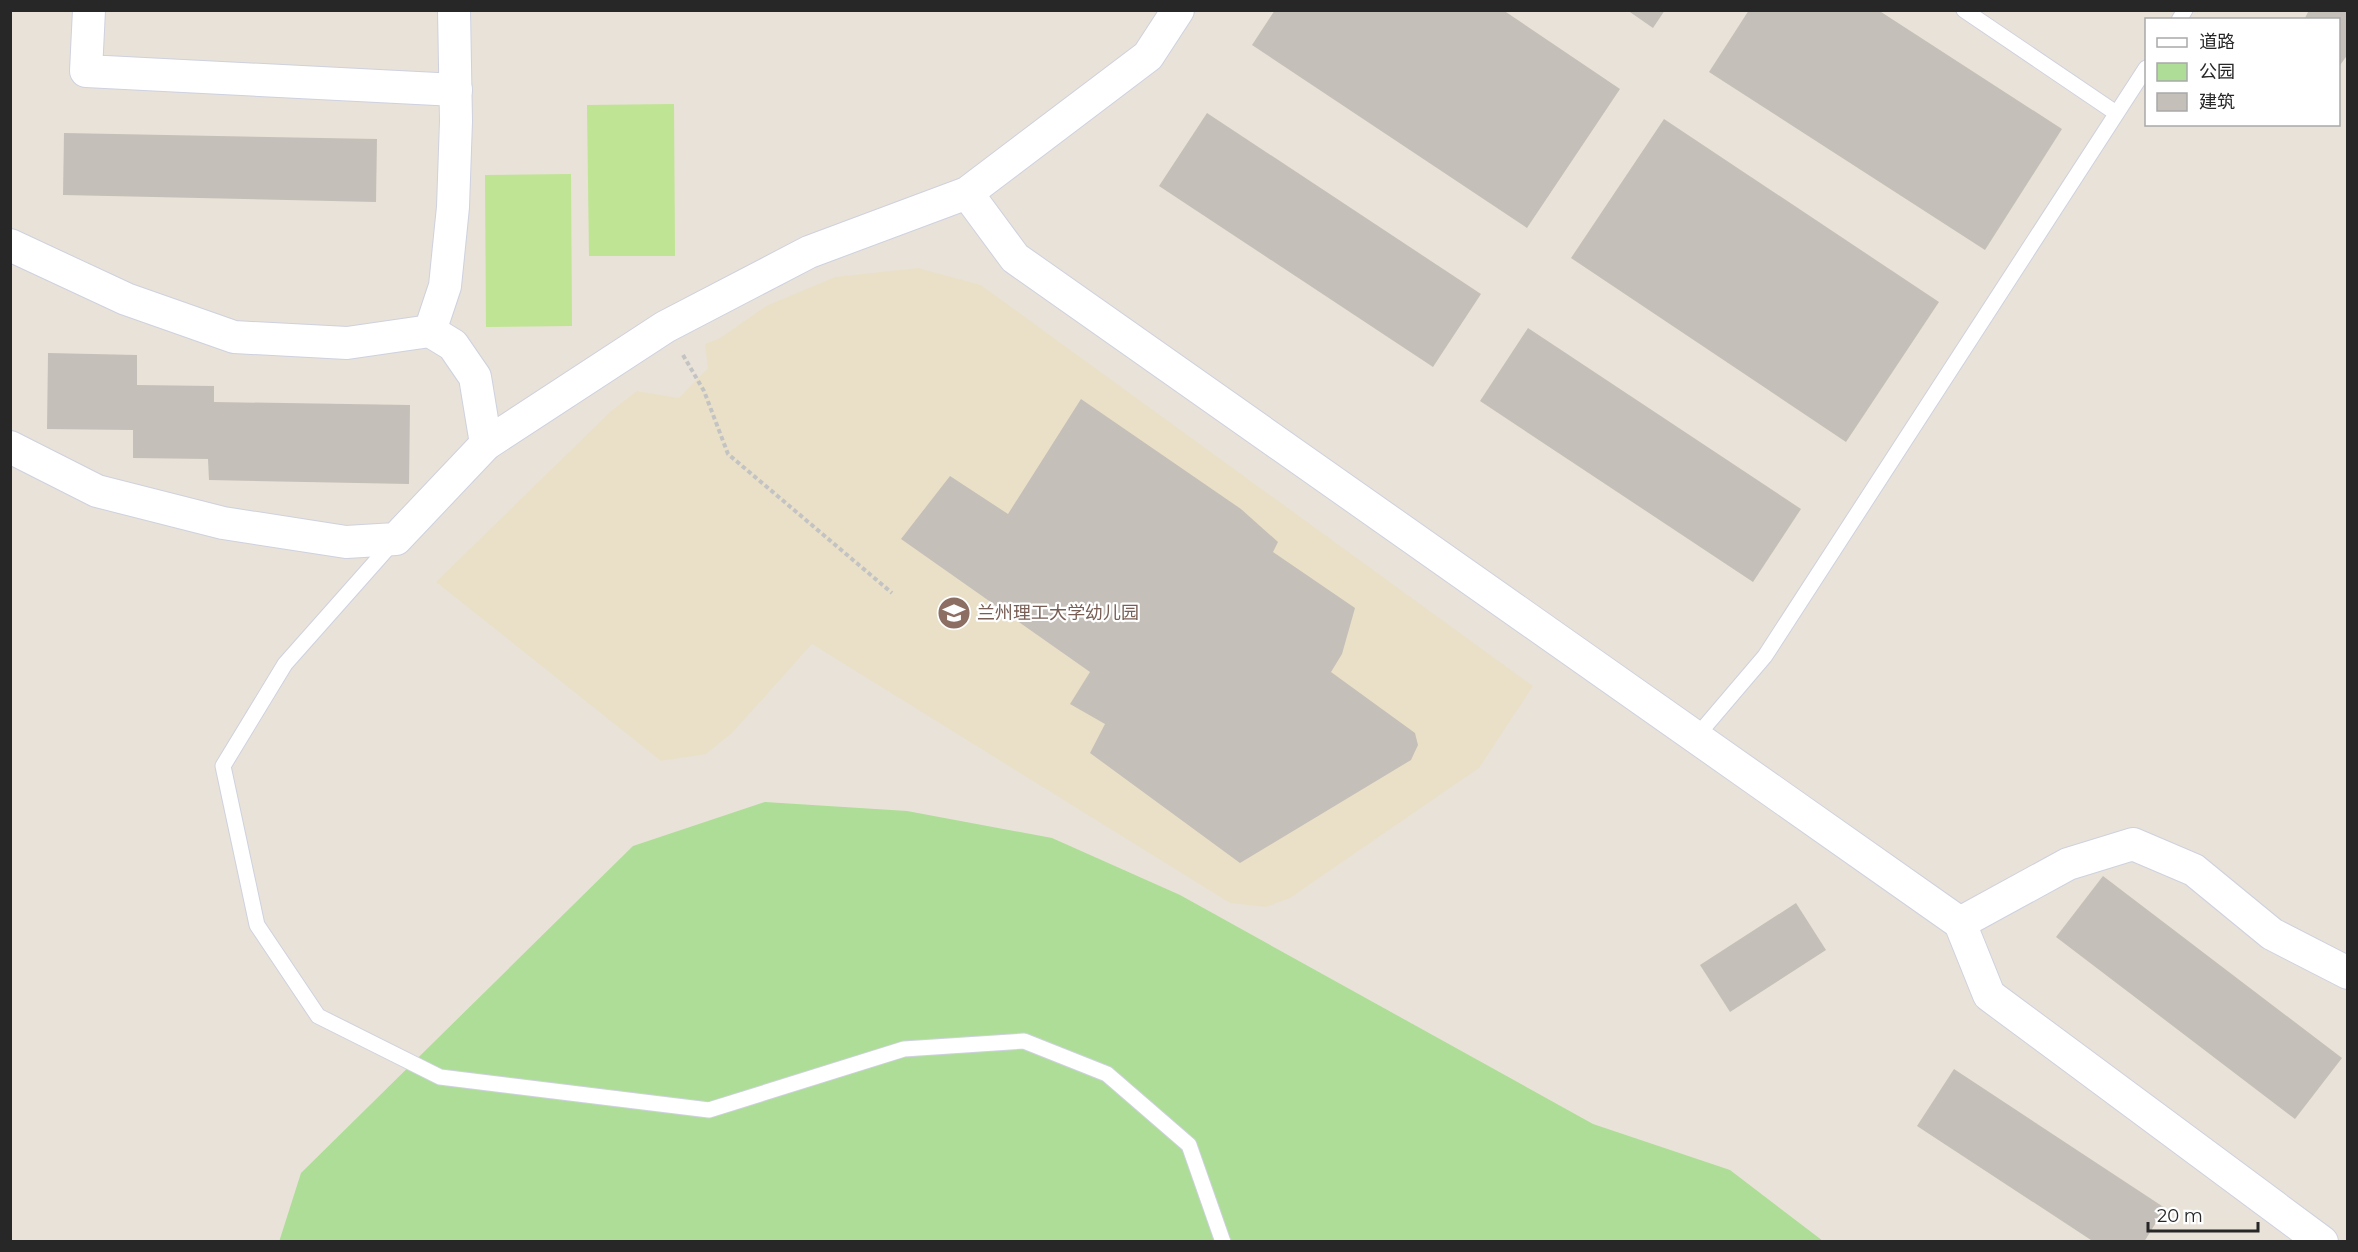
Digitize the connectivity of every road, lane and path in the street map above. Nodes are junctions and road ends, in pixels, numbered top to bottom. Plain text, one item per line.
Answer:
1 (89, 10) edge
2 (454, 10) edge
3 (1178, 10) edge
4 (1964, 10) edge
5 (2145, 70) edge
6 (456, 90) junction
7 (2116, 113) junction
8 (967, 193) junction
9 (10, 245) edge
10 (665, 327) junction
11 (430, 331) junction
12 (486, 444) junction
13 (10, 447) edge
14 (396, 539) junction
15 (892, 593) dead end
16 (1696, 737) junction
17 (1960, 923) junction
18 (2348, 973) edge
19 (1223, 1242) edge
20 (2322, 1242) edge

1 - 6 street
2 - 6 street
3 - 8 street
4 - 7 lane
5 - 7 lane
6 - 11 street
7 - 16 lane
8 - 10 street
8 - 16 street
9 - 11 street
10 - 12 street
10 - 15 path
11 - 12 street
12 - 14 street
13 - 14 street
14 - 19 lane
16 - 17 street
17 - 18 street
17 - 20 street

